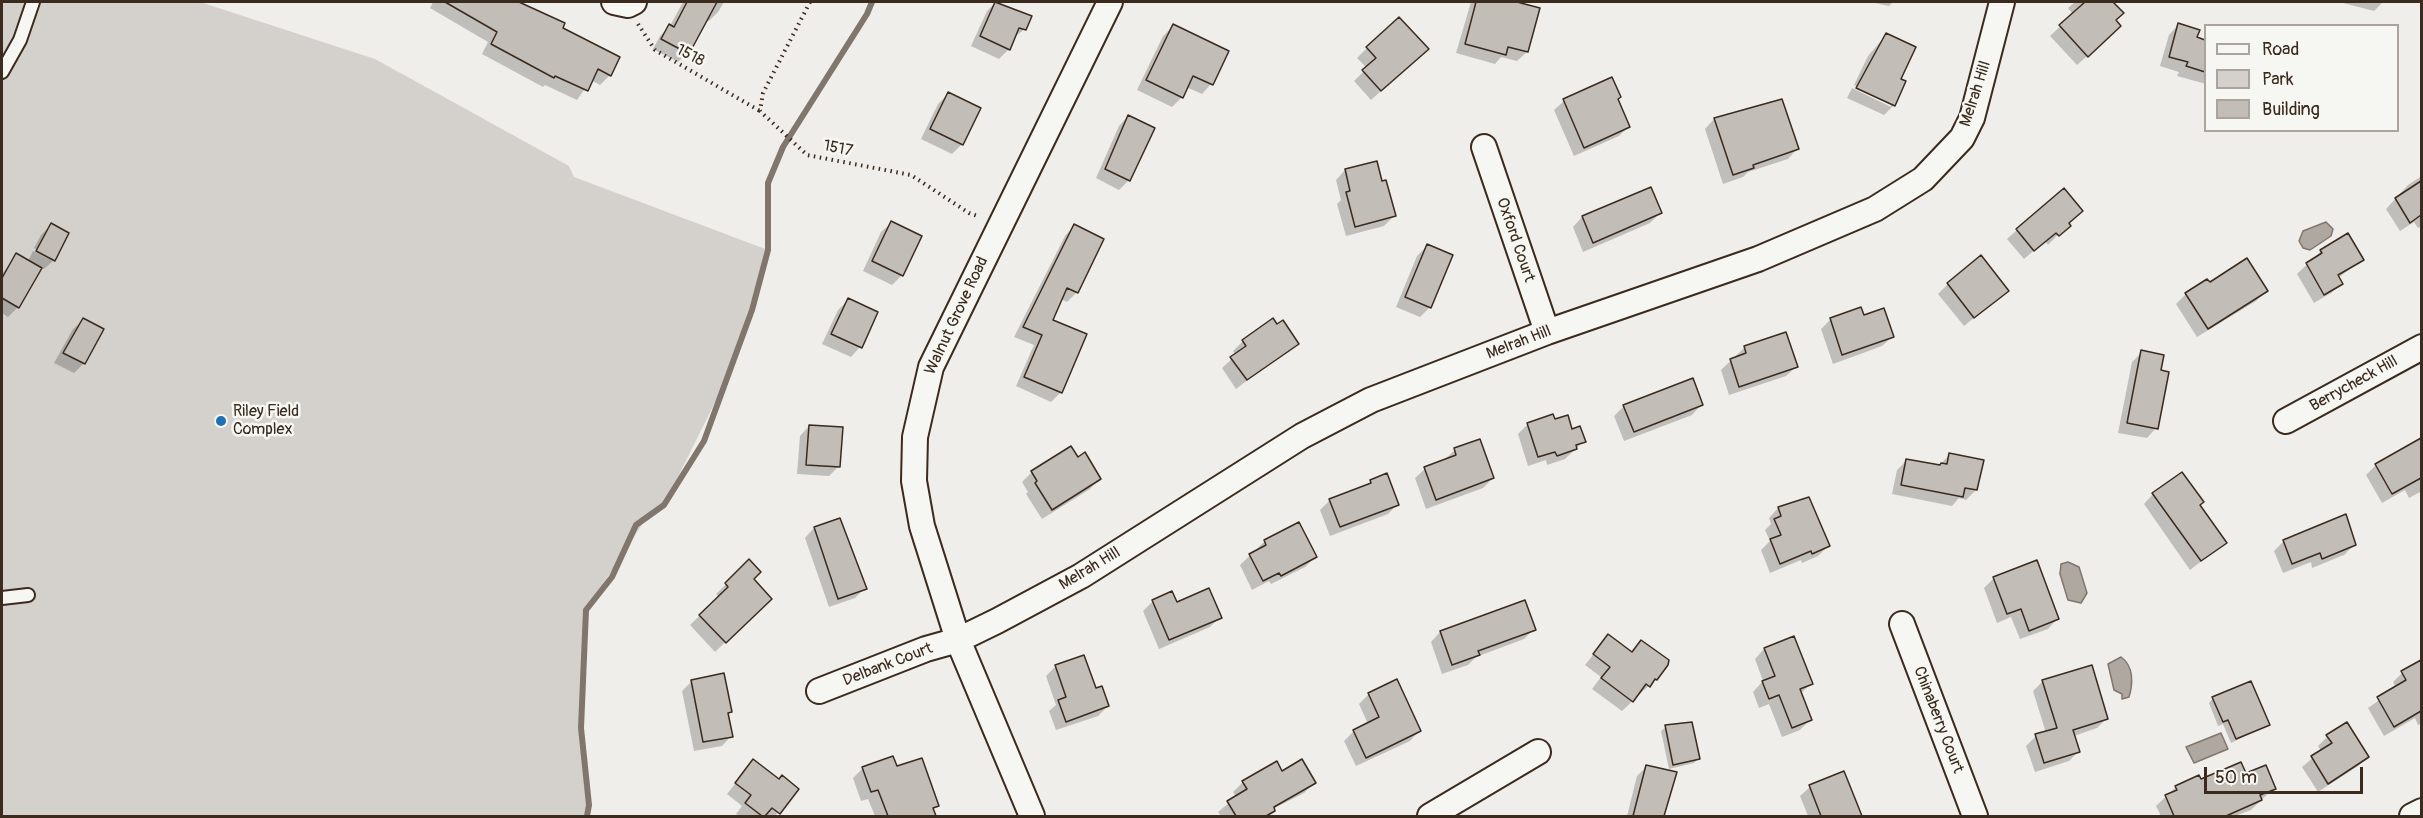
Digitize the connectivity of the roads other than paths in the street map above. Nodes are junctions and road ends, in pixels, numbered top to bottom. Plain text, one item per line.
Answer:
1 (33, 2) edge
2 (1110, 2) edge
3 (2002, 2) edge
4 (2, 72) edge
5 (1484, 147) dead end
6 (1547, 332) junction
7 (2421, 347) edge
8 (2286, 421) dead end
9 (28, 595) dead end
10 (2, 598) edge
11 (1902, 624) dead end
12 (958, 640) junction
13 (819, 691) dead end
14 (1538, 752) dead end
15 (2421, 811) edge
16 (1032, 816) edge
17 (1430, 816) edge
18 (1975, 816) edge
19 (2412, 816) edge

1 - 4 lane
2 - 12 street, Walnut Grove Road
3 - 6 street, Melrah Hill
5 - 6 street, Oxford Court
6 - 12 street, Melrah Hill
7 - 8 street, Berrycheck Hill
9 - 10 lane
11 - 18 street, Chinaberry Court
12 - 13 street, Delbank Court
12 - 16 street, Walnut Grove Road
14 - 17 street
15 - 19 street

